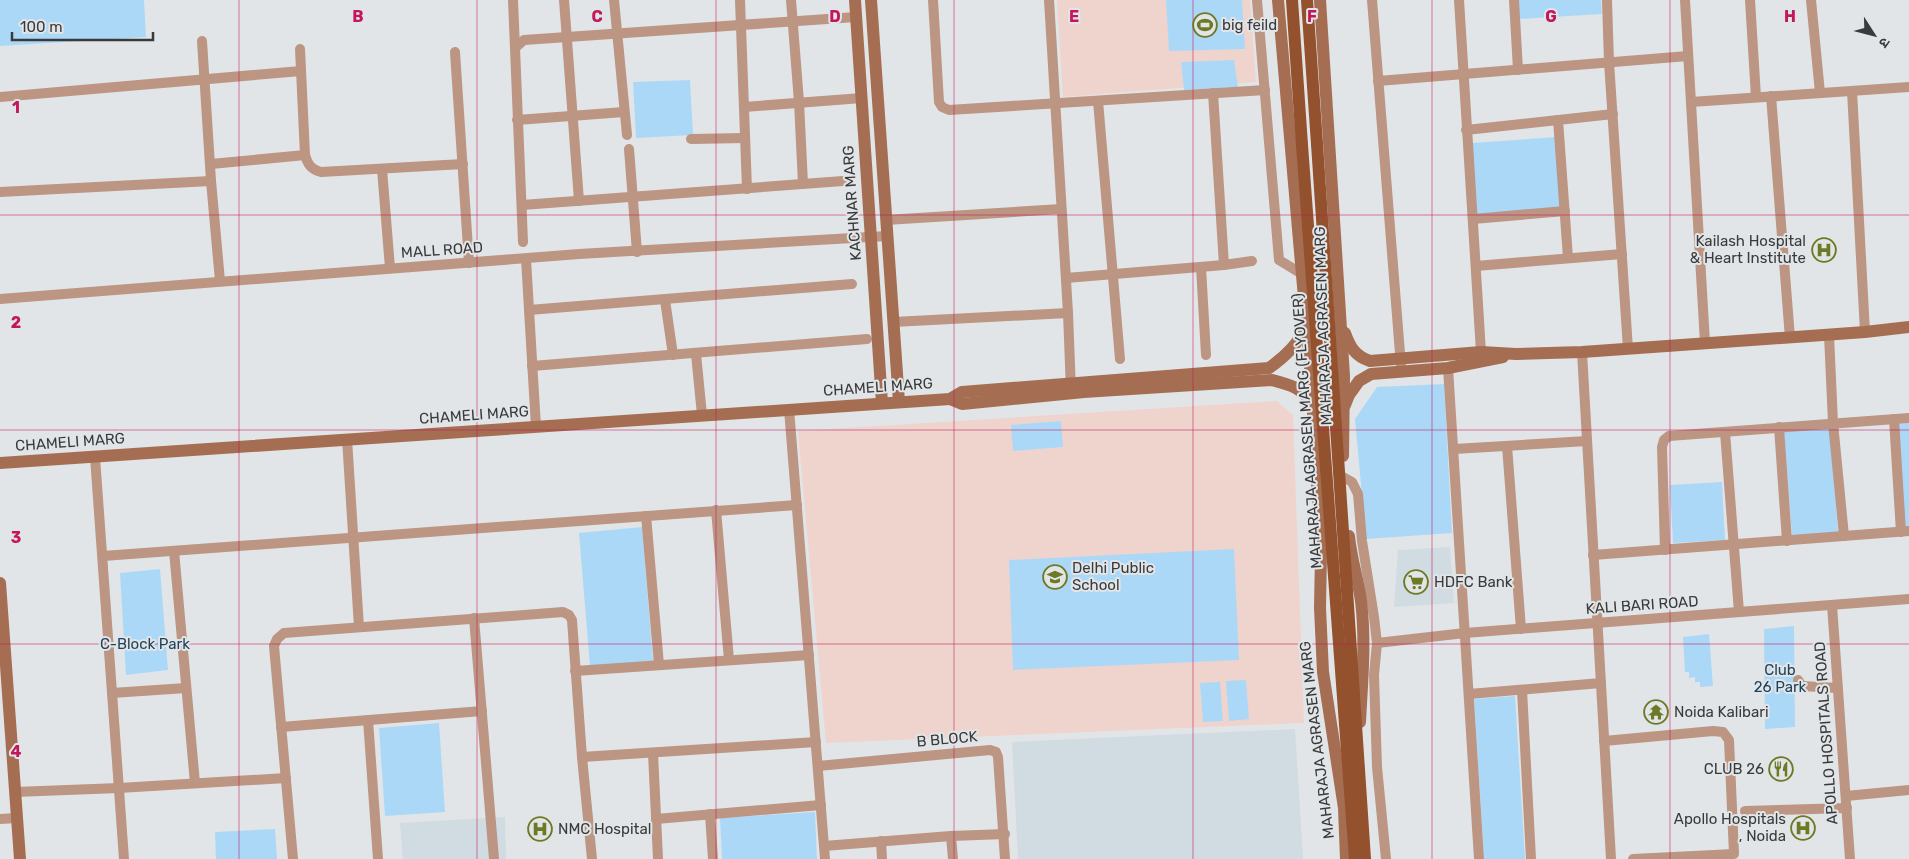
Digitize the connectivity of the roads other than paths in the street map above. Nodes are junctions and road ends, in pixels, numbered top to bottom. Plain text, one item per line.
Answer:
1 (513, 0) edge
2 (564, 0) edge
3 (614, 0) edge
4 (740, 0) edge
5 (791, 0) edge
6 (855, 0) edge
7 (871, 0) edge
8 (934, 0) edge
9 (1048, 0) edge
10 (1257, 0) edge
11 (1278, 0) edge
12 (1292, 0) edge
13 (1307, 0) edge
14 (1320, 0) edge
15 (1372, 0) edge
16 (1459, 0) edge
17 (1514, 0) edge
18 (1607, 0) edge
19 (1685, 0) edge
20 (1750, 0) edge
21 (1811, 0) edge
22 (856, 17) junction
23 (794, 23) junction
24 (742, 26) junction
25 (617, 35) junction
26 (567, 38) junction
27 (202, 41) dead end
28 (516, 48) junction
29 (300, 49) dead end
30 (455, 52) dead end
31 (1688, 56) junction
32 (1609, 62) junction
33 (1518, 70) junction
34 (301, 71) junction
35 (1462, 74) junction
36 (204, 80) junction
37 (1378, 81) junction
38 (1909, 87) edge
39 (1265, 90) junction
40 (1852, 91) junction
41 (1213, 93) junction
42 (1820, 93) junction
43 (1771, 96) junction
44 (1756, 97) junction
45 (0, 98) edge
46 (862, 98) junction
47 (1098, 101) junction
48 (800, 102) junction
49 (1691, 102) junction
50 (1055, 104) junction
51 (744, 107) junction
52 (624, 112) junction
53 (1613, 114) junction
54 (573, 116) junction
55 (517, 120) junction
56 (1558, 120) junction
57 (1466, 130) junction
58 (627, 135) dead end
59 (745, 138) junction
60 (691, 139) dead end
61 (629, 149) dead end
62 (305, 155) junction
63 (211, 164) junction
64 (463, 164) junction
65 (382, 169) junction
66 (211, 181) junction
67 (843, 181) dead end
68 (803, 184) junction
69 (747, 189) junction
70 (0, 192) edge
71 (632, 197) junction
72 (579, 200) junction
73 (522, 205) junction
74 (1061, 210) junction
75 (1565, 211) junction
76 (1473, 219) junction
77 (886, 220) junction
78 (871, 236) junction
79 (887, 236) junction
80 (523, 242) dead end
81 (637, 252) junction
82 (1622, 254) junction
83 (1568, 258) junction
84 (526, 259) junction
85 (1252, 261) dead end
86 (469, 262) junction
87 (1224, 265) junction
88 (1476, 266) junction
89 (1200, 267) junction
90 (390, 268) junction
91 (1338, 271) junction
92 (1113, 274) junction
93 (1302, 274) junction
94 (1066, 278) junction
95 (220, 281) junction
96 (852, 284) dead end
97 (0, 299) edge
98 (665, 300) junction
99 (529, 310) junction
100 (1068, 313) junction
101 (1340, 319) junction
102 (893, 322) junction
103 (1307, 325) junction
104 (1909, 328) edge
105 (1865, 332) junction
106 (1829, 335) junction
107 (1790, 338) junction
108 (866, 339) dead end
109 (1706, 343) junction
110 (1628, 349) junction
111 (1481, 352) junction
112 (1582, 352) junction
113 (696, 354) junction
114 (1516, 354) junction
115 (673, 355) junction
116 (1206, 355) dead end
117 (1120, 359) dead end
118 (532, 366) junction
119 (1401, 366) junction
120 (1448, 368) junction
121 (1071, 388) junction
122 (899, 402) junction
123 (882, 403) junction
124 (1312, 403) junction
125 (789, 410) junction
126 (1343, 410) junction
127 (702, 416) junction
128 (1909, 418) edge
129 (1894, 419) junction
130 (1833, 423) junction
131 (536, 427) junction
132 (1779, 428) junction
133 (1725, 432) junction
134 (347, 439) junction
135 (1587, 441) junction
136 (1507, 446) junction
137 (1454, 449) junction
138 (95, 457) junction
139 (0, 463) edge
140 (1343, 477) junction
141 (797, 505) junction
142 (716, 510) junction
143 (646, 516) junction
144 (1905, 532) edge
145 (1844, 536) junction
146 (353, 538) junction
147 (1787, 541) junction
148 (1734, 544) junction
149 (1664, 550) junction
150 (174, 551) junction
151 (1321, 554) junction
152 (1593, 555) junction
153 (103, 556) junction
154 (1354, 568) junction
155 (0, 583) edge
156 (0, 592) edge
157 (1909, 600) edge
158 (1832, 605) junction
159 (1739, 612) junction
160 (474, 618) junction
161 (1597, 623) junction
162 (358, 627) junction
163 (1520, 629) junction
164 (1465, 633) junction
165 (1377, 643) junction
166 (809, 655) junction
167 (729, 660) junction
168 (659, 665) junction
169 (575, 671) junction
170 (1798, 680) dead end
171 (1601, 683) junction
172 (186, 688) junction
173 (1838, 688) junction
174 (1522, 690) junction
175 (112, 694) junction
176 (1469, 694) junction
177 (4, 706) edge
178 (482, 711) junction
179 (368, 720) junction
180 (1360, 725) junction
181 (281, 727) junction
182 (1332, 730) junction
183 (1604, 741) junction
184 (816, 742) junction
185 (653, 753) junction
186 (582, 757) junction
187 (818, 766) junction
188 (286, 778) junction
189 (194, 783) junction
190 (119, 788) junction
191 (1909, 790) edge
192 (15, 792) junction
193 (1846, 796) junction
194 (821, 805) junction
195 (1847, 808) junction
196 (1746, 811) dead end
197 (710, 814) junction
198 (17, 818) junction
199 (656, 818) junction
200 (0, 819) edge
201 (1005, 834) junction
202 (951, 836) junction
203 (881, 841) junction
204 (824, 846) junction
205 (20, 859) edge
206 (124, 859) edge
207 (293, 859) edge
208 (378, 859) edge
209 (494, 859) edge
210 (592, 859) edge
211 (658, 859) edge
212 (713, 859) edge
213 (825, 859) edge
214 (882, 859) edge
215 (953, 859) edge
216 (1005, 859) edge
217 (1346, 859) edge
218 (1355, 859) edge
219 (1366, 859) edge
220 (1386, 859) edge
221 (1479, 859) edge
222 (1531, 859) edge
223 (1611, 859) edge
224 (1632, 859) edge
225 (1850, 859) edge

1 - 28 street
2 - 26 street
3 - 25 street
4 - 24 street
5 - 23 street
6 - 22 street, KACHNAR MARG
7 - 77 street
8 - 50 street
9 - 50 street
10 - 39 street
11 - 93 street, MAHARAJA AGRASEN MARG
12 - 218 main road, MAHARAJA AGRASEN MARG (FLYOVER), bridge
13 - 219 main road, MAHARAJA AGRASEN MARG (FLYOVER), bridge
14 - 91 street, MAHARAJA AGRASEN MARG
15 - 37 street
16 - 35 street
17 - 33 street
18 - 32 street
19 - 31 street
20 - 44 street
21 - 42 street
22 - 23 street
22 - 46 street, KACHNAR MARG
23 - 24 street
23 - 48 street
24 - 25 street
24 - 51 street
25 - 26 street
25 - 52 street
26 - 28 street
26 - 54 street
27 - 36 street
28 - 55 street
29 - 34 street
30 - 64 street
31 - 32 street
31 - 49 street
32 - 33 street
32 - 53 street
33 - 35 street
34 - 36 street
34 - 62 street
35 - 37 street
35 - 57 street
36 - 45 street
36 - 63 street
37 - 119 street
38 - 40 street
39 - 41 street
39 - 93 street
40 - 42 street
40 - 105 street
41 - 47 street
41 - 87 street
42 - 43 street
43 - 44 street
43 - 107 street
44 - 49 street
46 - 48 street
46 - 78 street, KACHNAR MARG
47 - 50 street
47 - 92 street
48 - 51 street
48 - 68 street
49 - 109 street
50 - 74 street
51 - 59 street
52 - 54 street
52 - 58 street
53 - 56 street
53 - 82 street
54 - 55 street
54 - 72 street
55 - 73 street
56 - 57 street
56 - 75 street
57 - 76 street
59 - 60 street
59 - 69 street
61 - 71 street
62 - 63 street
62 - 65 street
63 - 66 street
64 - 65 street
64 - 86 street
65 - 90 street
66 - 70 street
66 - 95 street
67 - 68 street
68 - 69 street
69 - 71 street
71 - 72 street
71 - 81 street
72 - 73 street
73 - 80 street
74 - 77 street
74 - 94 street
75 - 76 street
75 - 83 street
76 - 88 street
77 - 79 street
78 - 79 street, MALL ROAD
78 - 81 street, MALL ROAD
78 - 123 street, KACHNAR MARG
79 - 102 street
81 - 84 street, MALL ROAD
82 - 83 street
82 - 110 street
83 - 88 street
84 - 86 street, MALL ROAD
84 - 99 street
85 - 87 street
86 - 90 street, MALL ROAD
87 - 89 street
88 - 111 street
89 - 92 street
89 - 116 street
90 - 95 street, MALL ROAD
91 - 93 street
91 - 101 street, MAHARAJA AGRASEN MARG
92 - 94 street
92 - 117 street
93 - 103 street, MAHARAJA AGRASEN MARG
94 - 100 street
95 - 97 street, MALL ROAD
96 - 98 street
98 - 99 street
98 - 115 street
99 - 118 street
100 - 102 street
100 - 121 street
101 - 119 street
101 - 126 street, MAHARAJA AGRASEN MARG
102 - 122 street
103 - 121 street, CHAMELI MARG
103 - 124 street, MAHARAJA AGRASEN MARG
104 - 105 street
105 - 106 street
106 - 107 street
106 - 130 street
107 - 109 street
108 - 113 street
109 - 110 street
110 - 112 street
111 - 114 street
111 - 119 street
112 - 114 street
112 - 135 street
113 - 115 street
113 - 127 street
114 - 120 street
115 - 118 street
118 - 131 street
119 - 120 street
119 - 126 street
120 - 137 street
121 - 122 street, CHAMELI MARG
121 - 124 street, CHAMELI MARG
122 - 123 street, CHAMELI MARG
123 - 125 street, CHAMELI MARG
124 - 151 street, MAHARAJA AGRASEN MARG
125 - 127 street, CHAMELI MARG
125 - 141 street
126 - 140 street, MAHARAJA AGRASEN MARG
127 - 131 street, CHAMELI MARG
128 - 129 street
129 - 130 street
129 - 144 street
130 - 132 street
130 - 145 street
131 - 134 street, CHAMELI MARG
132 - 133 street
132 - 147 street
133 - 148 street
133 - 149 street
134 - 138 street, CHAMELI MARG
134 - 146 street
135 - 136 street
135 - 152 street
136 - 137 street
136 - 163 street
137 - 164 street
138 - 139 street, CHAMELI MARG
138 - 153 street
140 - 154 street, MAHARAJA AGRASEN MARG
140 - 165 street
141 - 142 street
141 - 166 street
142 - 143 street
142 - 167 street
143 - 146 street
143 - 168 street
144 - 145 street
145 - 147 street
146 - 150 street
146 - 162 street
147 - 148 street
148 - 149 street
148 - 159 street
149 - 152 street
150 - 153 street
150 - 172 street
151 - 154 street
151 - 182 street, MAHARAJA AGRASEN MARG
152 - 161 street
153 - 175 street
154 - 180 street, MAHARAJA AGRASEN MARG
155 - 156 street
156 - 177 street
157 - 158 street, KALI BARI ROAD
158 - 159 street, KALI BARI ROAD
158 - 173 street, APOLLO HOSPITALS ROAD
159 - 161 street, KALI BARI ROAD
160 - 162 street
160 - 169 street
160 - 178 street
161 - 163 street, KALI BARI ROAD
161 - 171 street
162 - 181 street
163 - 164 street, KALI BARI ROAD
164 - 165 street, KALI BARI ROAD
164 - 176 street
165 - 220 street
166 - 167 street
166 - 184 street
167 - 168 street
168 - 169 street
169 - 186 street
170 - 173 street
171 - 174 street
171 - 183 street
172 - 175 street
172 - 189 street
173 - 193 street, APOLLO HOSPITALS ROAD
174 - 176 street
174 - 222 street
175 - 190 street
176 - 221 street
177 - 192 street
178 - 179 street
178 - 209 street
179 - 181 street
179 - 208 street
180 - 182 street
180 - 219 street, MAHARAJA AGRASEN MARG
181 - 188 street
182 - 217 street, MAHARAJA AGRASEN MARG
183 - 223 street
183 - 224 street
184 - 185 street
184 - 187 street
185 - 186 street
185 - 199 street
186 - 210 street
187 - 194 street
187 - 201 street, B BLOCK
188 - 189 street
188 - 207 street
189 - 190 street
190 - 192 street
190 - 206 street
191 - 193 street
192 - 198 street
193 - 195 street, APOLLO HOSPITALS ROAD
194 - 197 street
194 - 204 street
195 - 196 street
195 - 225 street, APOLLO HOSPITALS ROAD
197 - 199 street
197 - 212 street
198 - 200 street
198 - 205 street
199 - 211 street
201 - 202 street
201 - 216 street, B BLOCK
202 - 203 street
202 - 215 street
203 - 204 street
203 - 214 street
204 - 213 street

